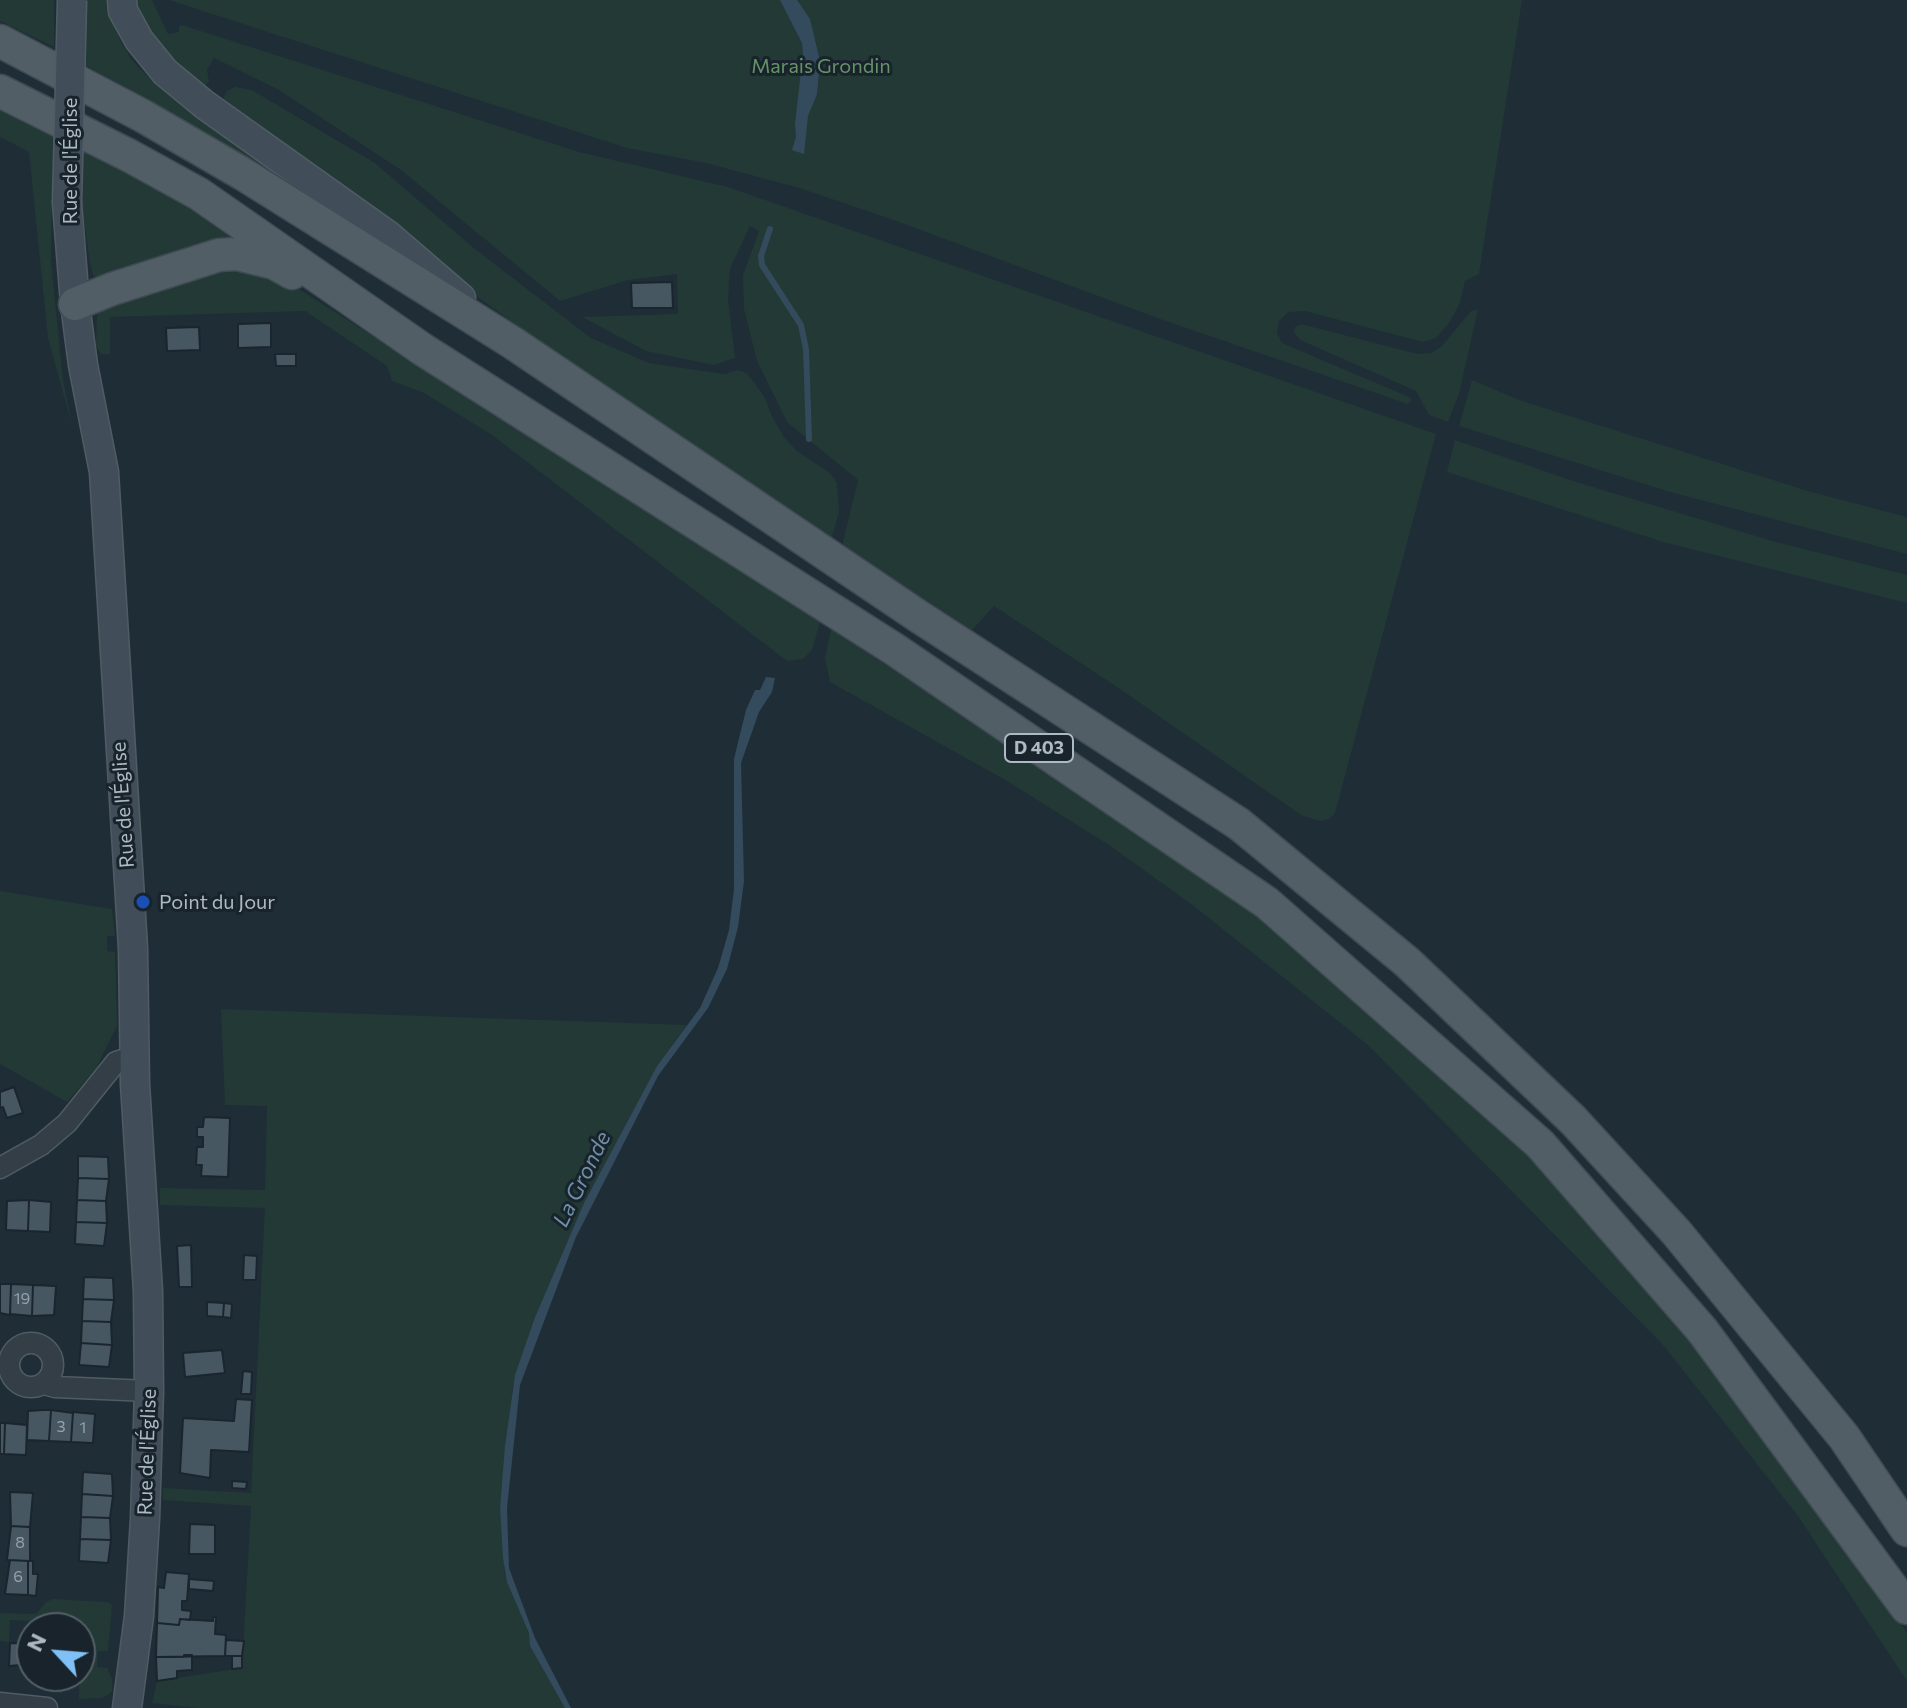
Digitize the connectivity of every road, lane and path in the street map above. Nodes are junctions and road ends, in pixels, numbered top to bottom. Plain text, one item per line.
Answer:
1 (72, 0) edge
2 (122, 0) edge
3 (0, 41) edge
4 (0, 91) edge
5 (75, 304) junction
6 (513, 343) junction
7 (422, 349) junction
8 (135, 1056) junction
9 (0, 1168) edge
10 (44, 1384) dead end
11 (149, 1391) junction
12 (1907, 1530) edge
13 (1907, 1608) edge
14 (0, 1703) edge
15 (47, 1708) edge
16 (127, 1708) edge

1 - 5 street, Rue de l'Église, bridge
2 - 6 street
3 - 6 main road, D 403
4 - 7 main road, D 403
5 - 7 main road
5 - 8 street, Rue de l'Église
6 - 12 main road, D 403
7 - 13 main road, D 403
8 - 9 street
8 - 11 street, Rue de l'Église
10 - 11 street
11 - 16 street, Rue de l'Église
14 - 15 street

